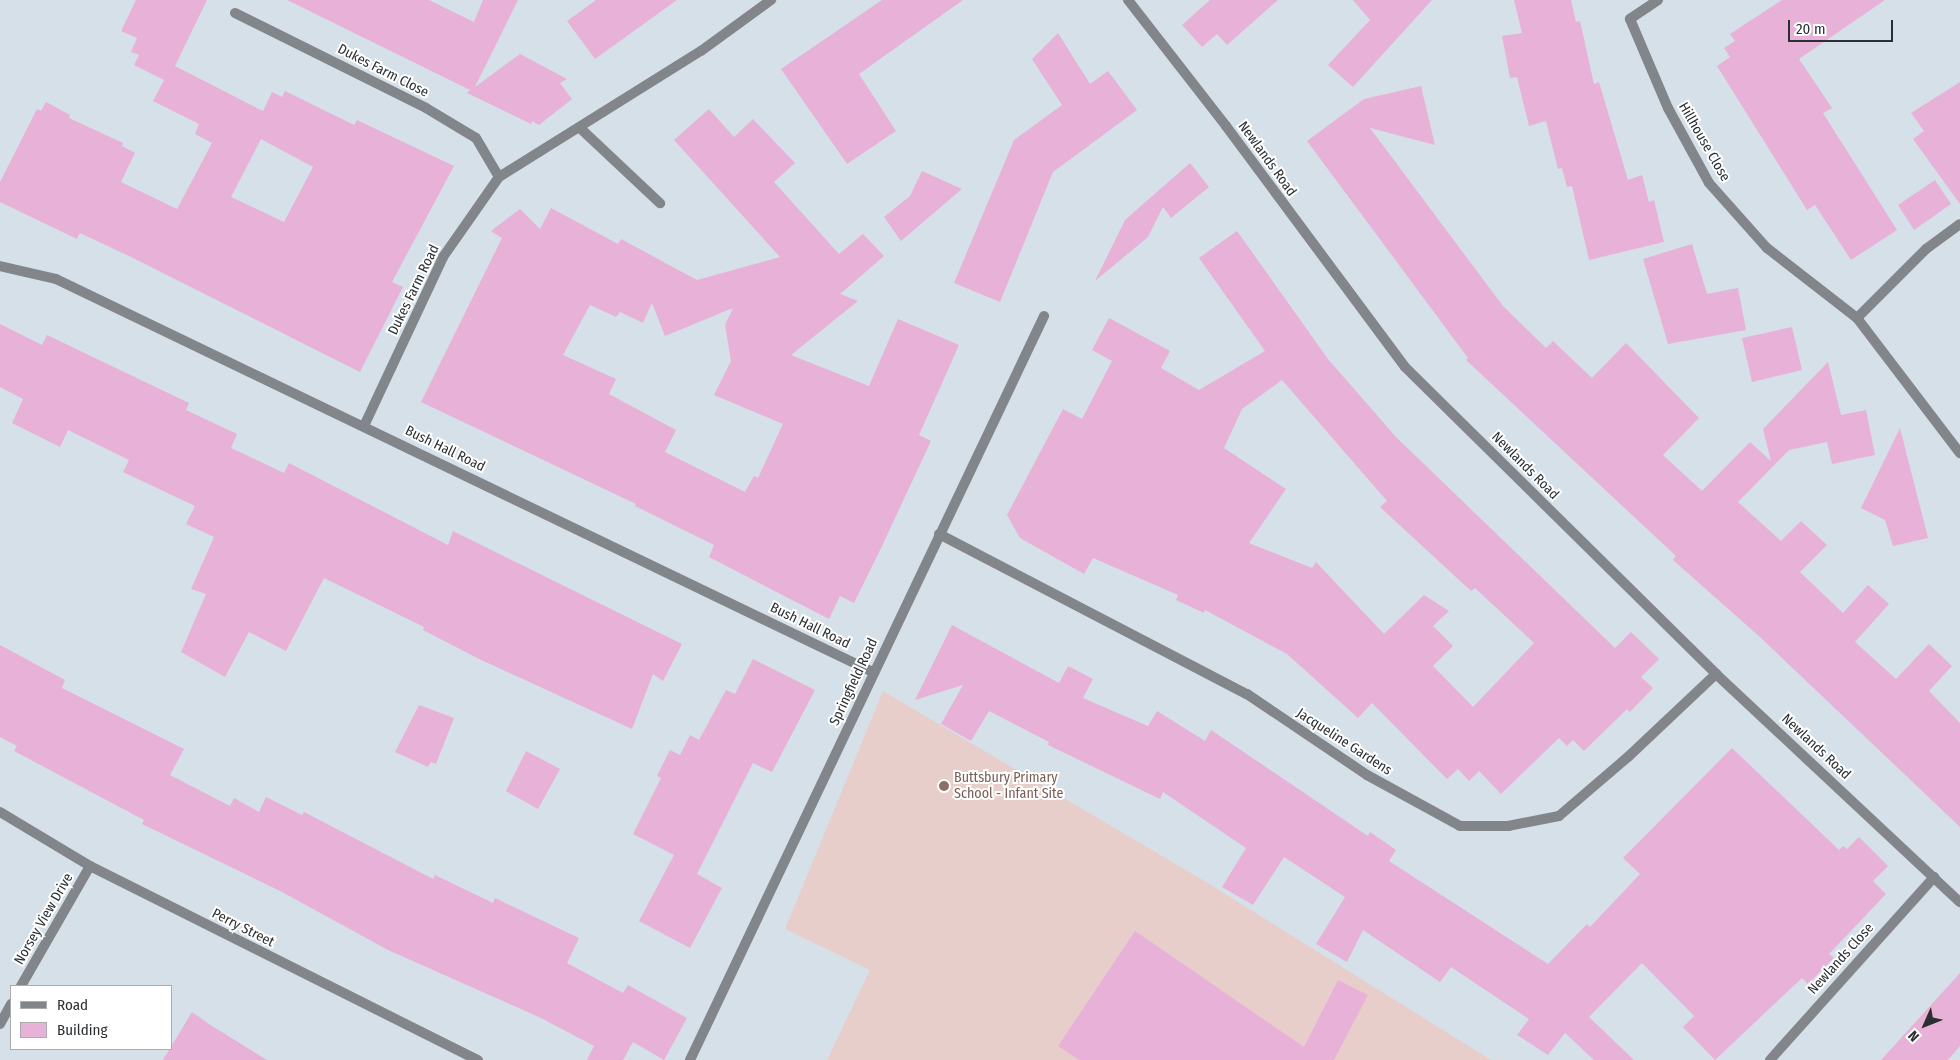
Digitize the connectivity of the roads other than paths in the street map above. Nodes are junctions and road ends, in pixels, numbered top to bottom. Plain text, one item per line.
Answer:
1 (771, 0) edge
2 (1658, 0) edge
3 (1130, 1) edge
4 (235, 13) dead end
5 (580, 128) junction
6 (499, 177) junction
7 (660, 203) dead end
8 (1960, 224) edge
9 (0, 266) edge
10 (1044, 316) dead end
11 (1857, 318) junction
12 (364, 426) junction
13 (1960, 454) edge
14 (939, 534) junction
15 (873, 672) junction
16 (1716, 674) junction
17 (0, 812) edge
18 (90, 866) junction
19 (1934, 877) junction
20 (1960, 902) edge
21 (23, 985) edge
22 (10, 1006) edge
23 (0, 1024) edge
24 (478, 1060) edge
25 (690, 1060) edge
26 (1770, 1060) edge

1 - 5 street, Dukes Farm Road
2 - 11 street, Hillhouse Close
3 - 16 street, Newlands Road
4 - 6 street, Dukes Farm Close
5 - 6 street, Dukes Farm Road
5 - 7 street
6 - 12 street, Dukes Farm Road
8 - 11 street
9 - 12 street, Bush Hall Road
10 - 14 street, Springfield Road
11 - 13 street, Hillhouse Close
12 - 15 street, Bush Hall Road
14 - 15 street, Springfield Road
14 - 16 street, Jacqueline Gardens
15 - 25 street, Springfield Road
16 - 19 street, Newlands Road
17 - 18 street, Perry Street
18 - 21 street, Norsey View Drive
18 - 24 street, Perry Street
19 - 20 street, Newlands Road
19 - 26 street, Newlands Close
22 - 23 street

